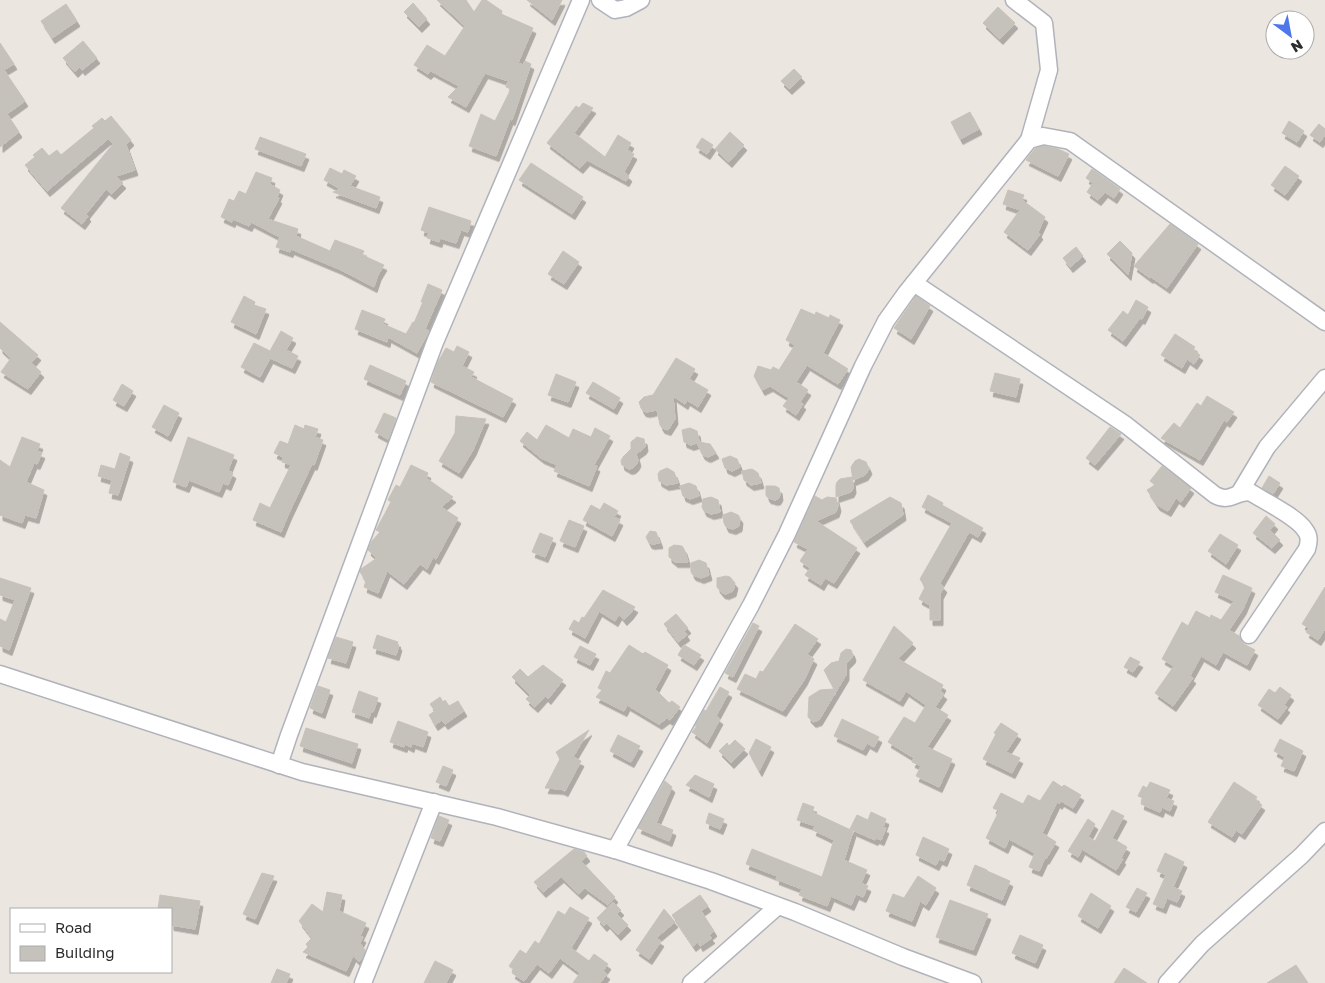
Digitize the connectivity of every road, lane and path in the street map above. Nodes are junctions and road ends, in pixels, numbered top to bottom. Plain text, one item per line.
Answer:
1 (581, 0) edge
2 (600, 0) edge
3 (640, 0) edge
4 (1014, 0) edge
5 (1029, 140) junction
6 (914, 283) junction
7 (1325, 322) edge
8 (1325, 378) edge
9 (1240, 492) junction
10 (1248, 635) dead end
11 (0, 674) edge
12 (279, 764) junction
13 (434, 802) junction
14 (1325, 831) edge
15 (615, 850) junction
16 (778, 906) junction
17 (363, 983) edge
18 (691, 983) edge
19 (973, 983) edge
20 (1168, 983) edge

1 - 12 street
2 - 3 street
4 - 5 street
5 - 6 street
5 - 7 street
6 - 9 street
6 - 15 street
8 - 9 street
9 - 10 street
11 - 12 street
12 - 13 street
13 - 15 street
13 - 17 street
14 - 20 street
15 - 16 street
16 - 18 street
16 - 19 street

